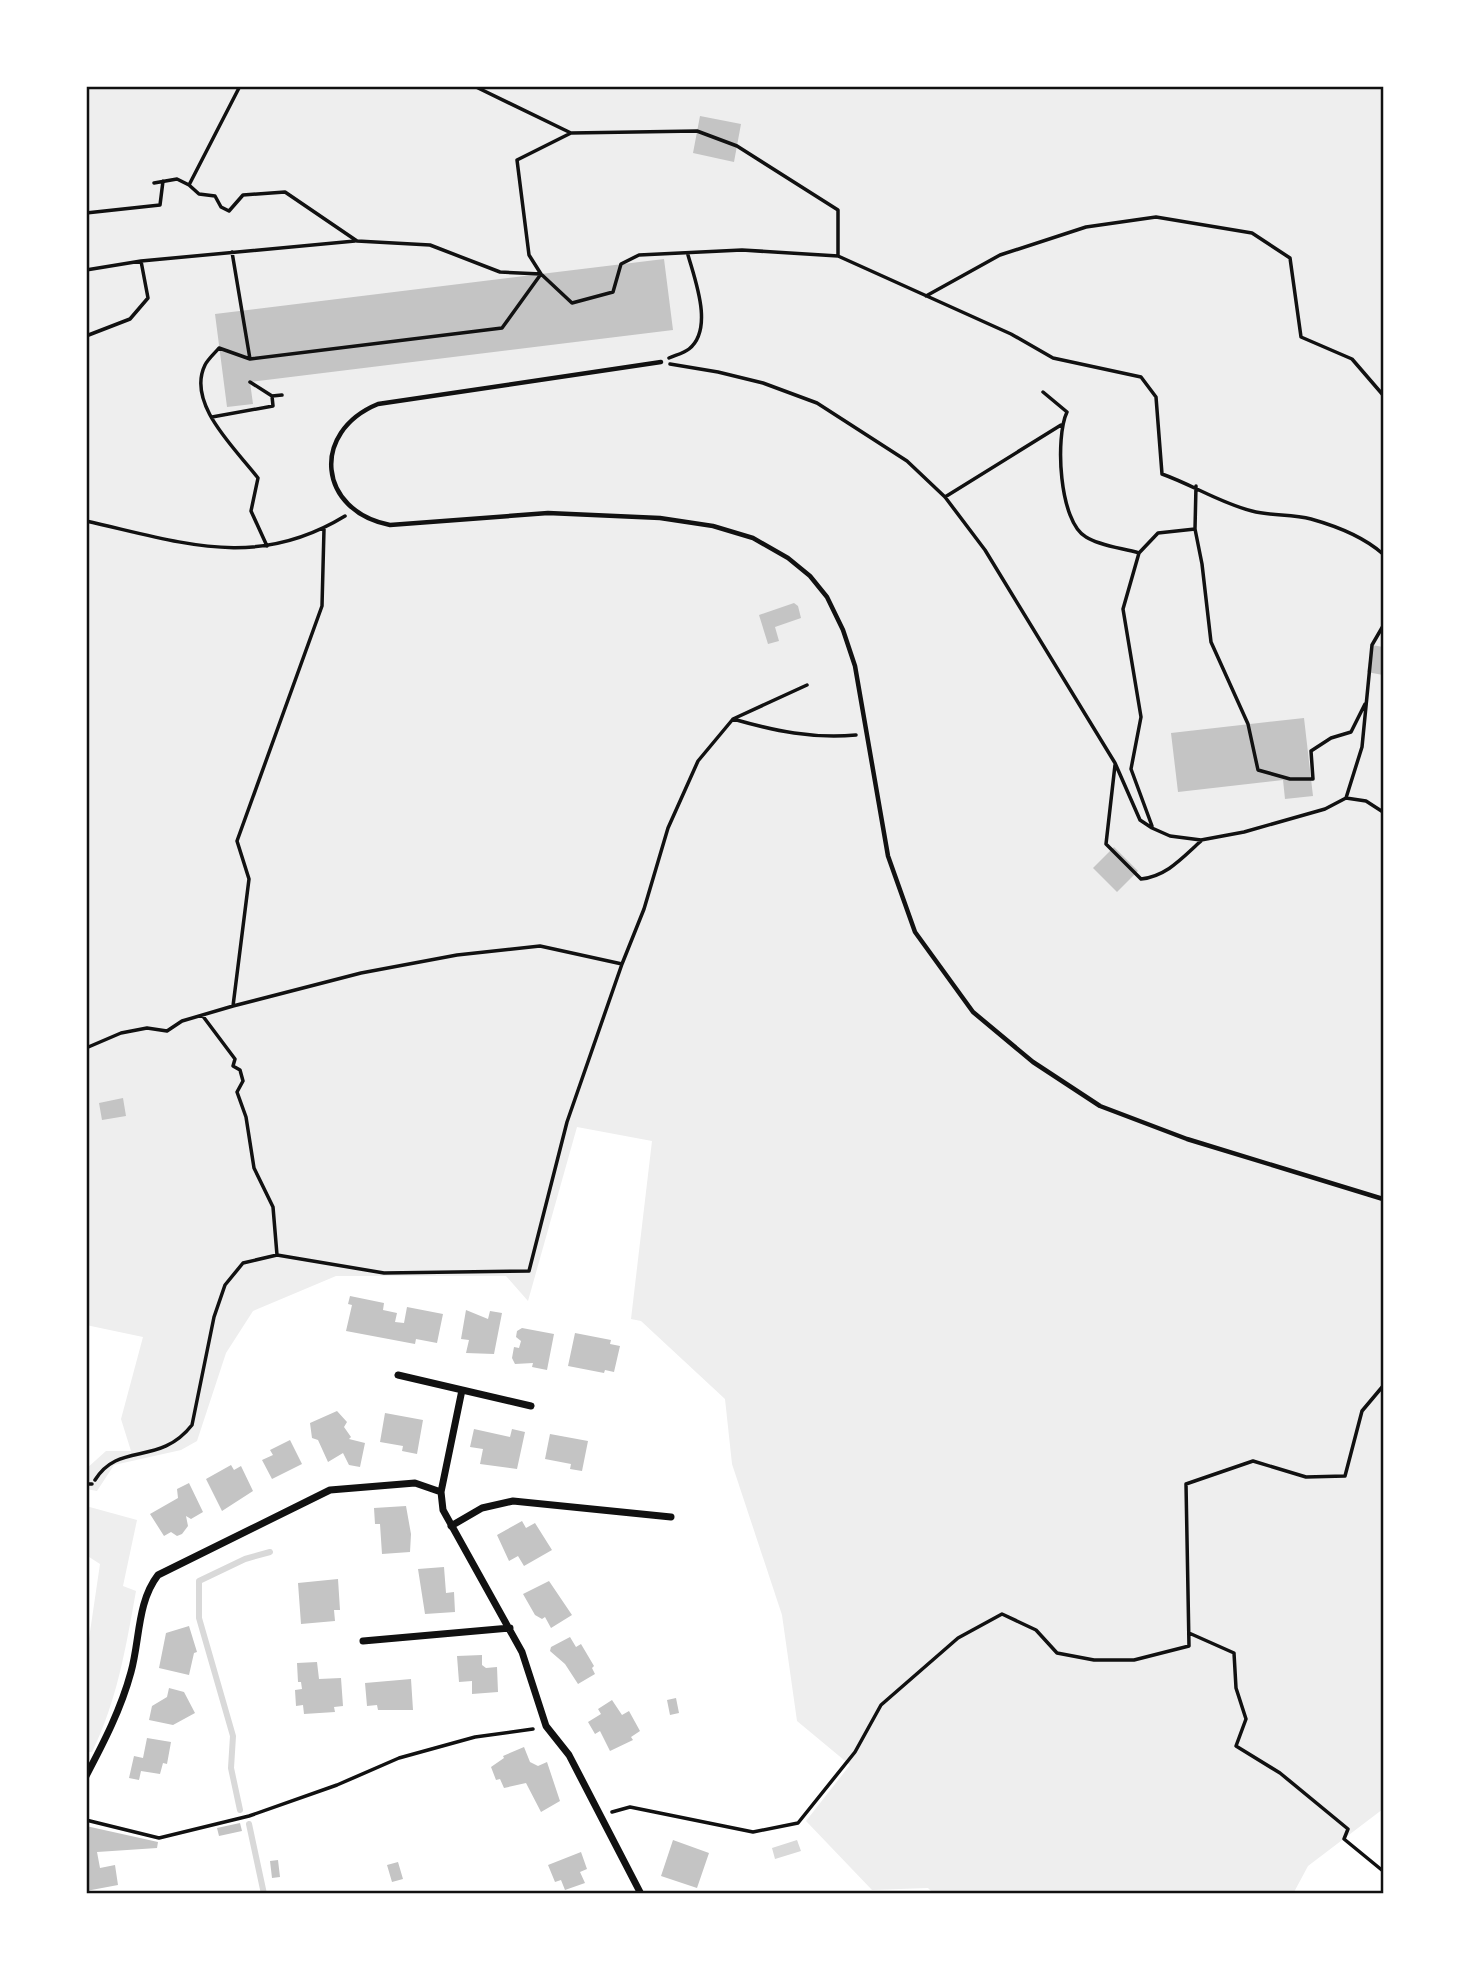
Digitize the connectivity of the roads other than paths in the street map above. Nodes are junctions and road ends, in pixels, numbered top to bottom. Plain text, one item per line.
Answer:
1 (661, 362) road end
2 (1383, 1199) edge
3 (398, 1375) dead end
4 (462, 1390) junction
5 (531, 1406) dead end
6 (441, 1492) junction
7 (671, 1517) dead end
8 (451, 1526) junction
9 (510, 1628) junction
10 (363, 1641) dead end
11 (86, 1776) edge
12 (641, 1894) edge

1 - 2 lane
3 - 4 street
4 - 5 street
4 - 6 street
6 - 8 street
6 - 11 street
7 - 8 street
8 - 9 street
9 - 10 street
9 - 12 street

